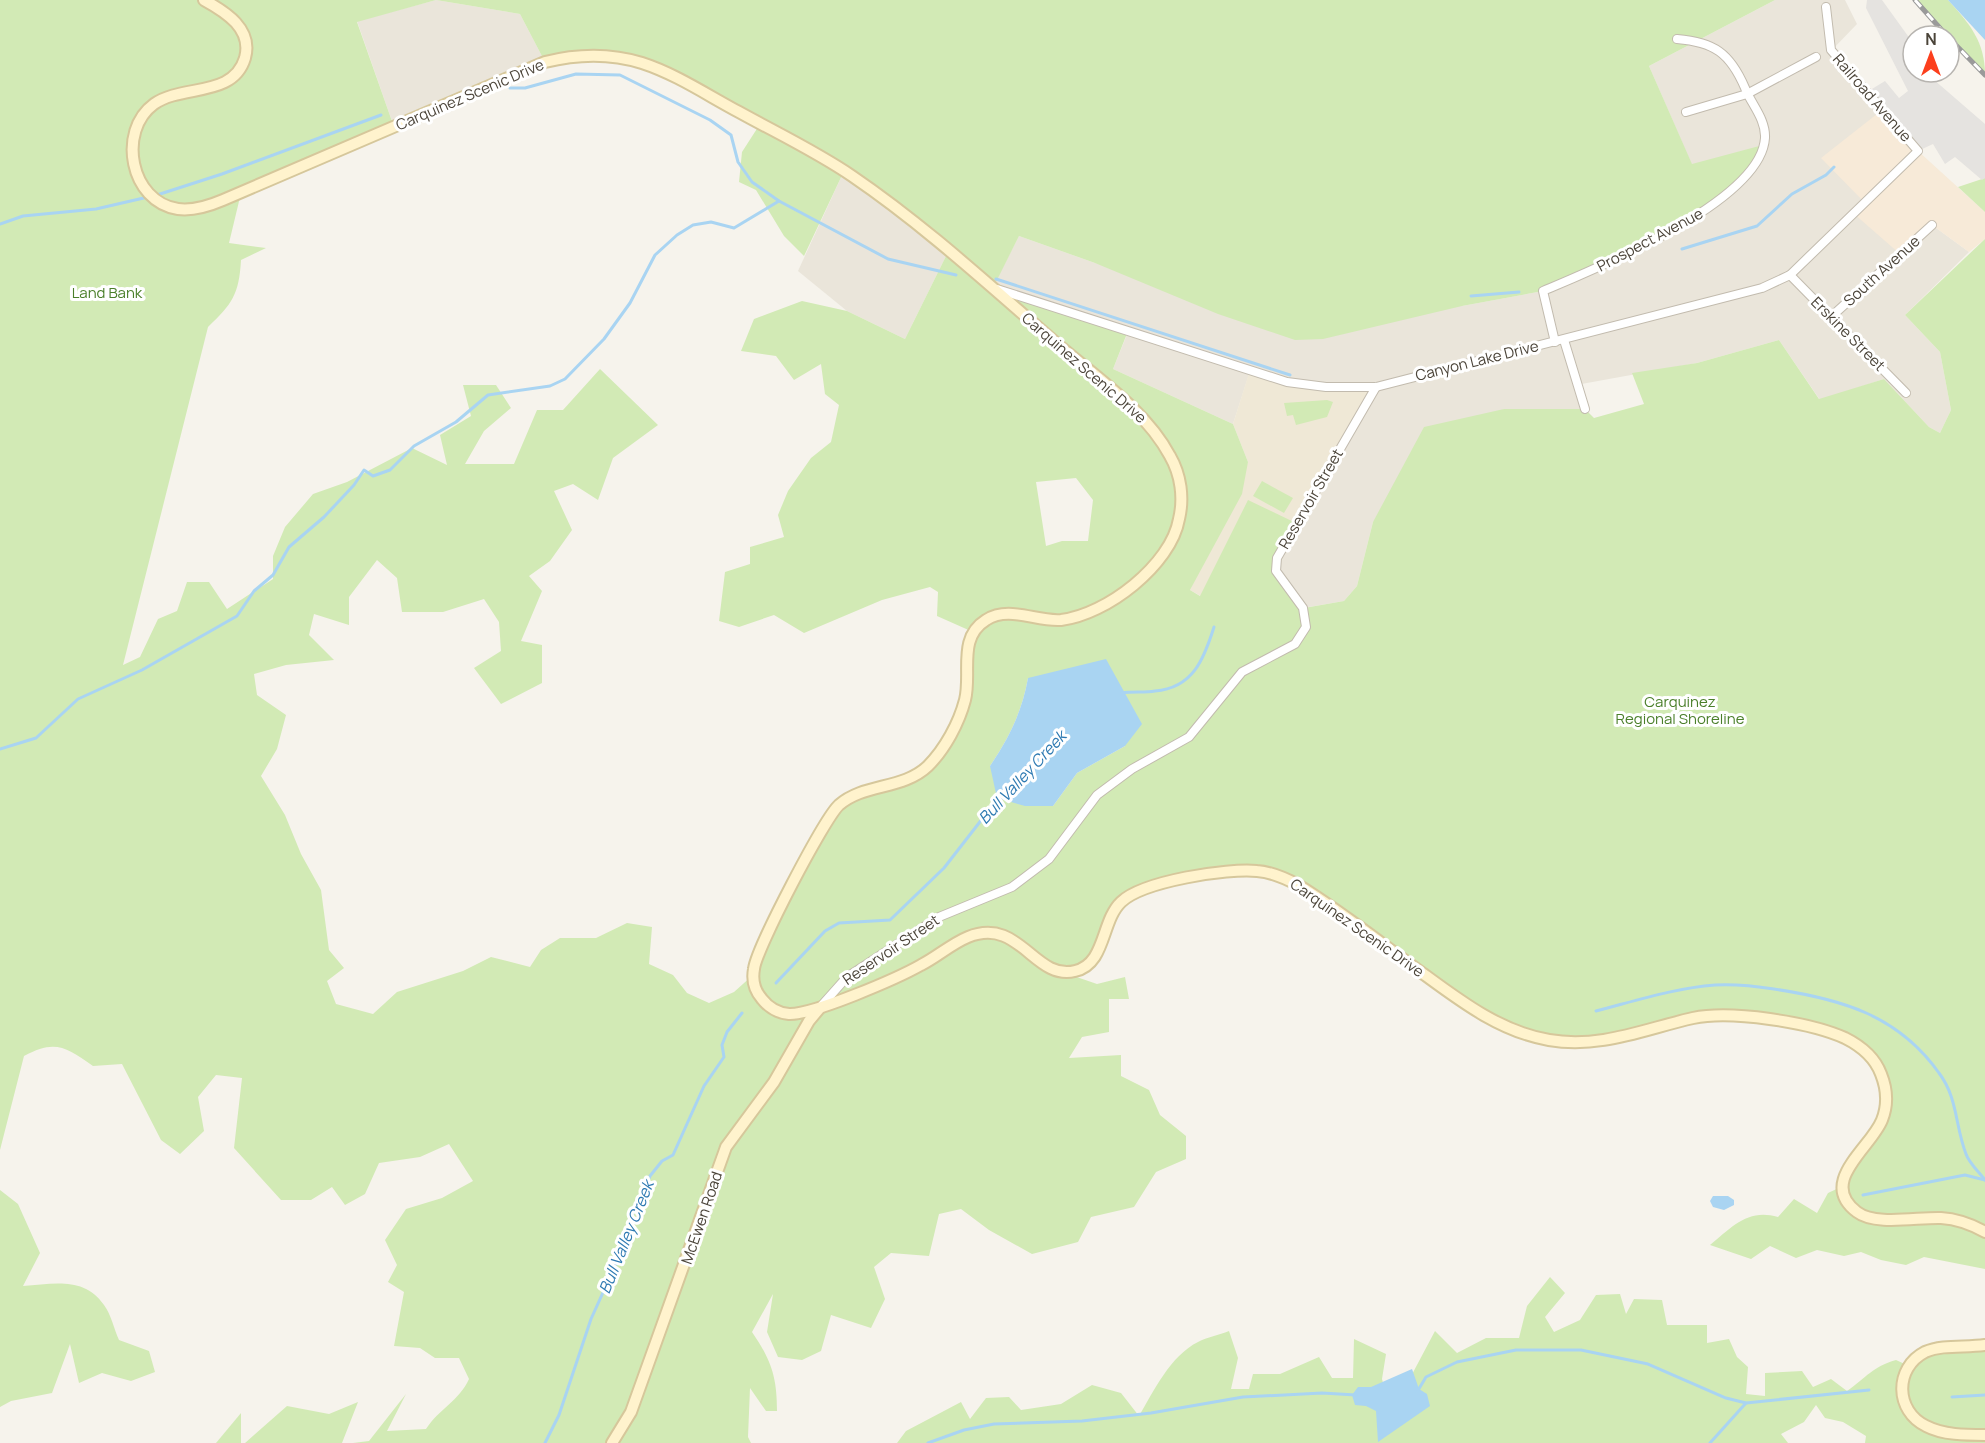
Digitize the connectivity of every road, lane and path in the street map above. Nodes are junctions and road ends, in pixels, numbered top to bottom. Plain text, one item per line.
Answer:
1 (204, 0) edge
2 (1826, 7) dead end
3 (1677, 39) dead end
4 (1816, 57) dead end
5 (1747, 94) junction
6 (1686, 112) dead end
7 (1918, 151) joint
8 (1932, 225) dead end
9 (1790, 275) junction
10 (992, 288) junction
11 (1832, 316) junction
12 (1564, 340) junction
13 (1555, 342) junction
14 (1376, 387) junction
15 (1906, 393) dead end
16 (1585, 409) dead end
17 (819, 1008) junction
18 (1985, 1232) edge
19 (1985, 1345) edge
20 (1985, 1435) edge
21 (612, 1443) edge

1 - 10 street, Carquinez Scenic Drive
2 - 7 street, Railroad Avenue
3 - 5 street, Prospect Avenue
4 - 5 street
5 - 6 street
5 - 13 street, Prospect Avenue
7 - 9 street, Canyon Lake Drive
8 - 11 street, South Avenue
9 - 11 street, Erskine Street
9 - 12 street, Canyon Lake Drive
10 - 14 street, Canyon Lake Drive
10 - 17 street, Carquinez Scenic Drive
11 - 15 street, Erskine Street
12 - 13 street, Canyon Lake Drive
12 - 16 street
13 - 14 street, Canyon Lake Drive
14 - 17 street, Reservoir Street
17 - 18 street, Carquinez Scenic Drive
17 - 21 street, McEwen Road
19 - 20 street

